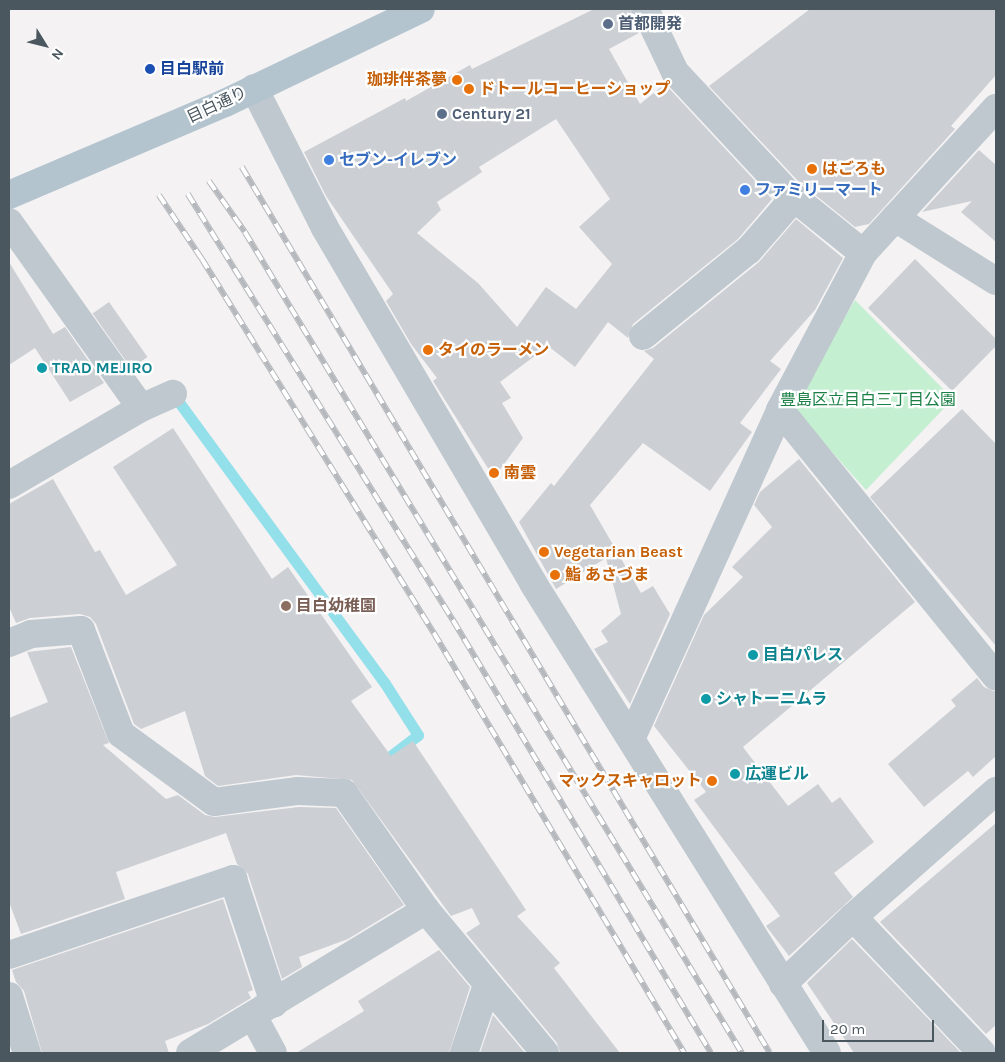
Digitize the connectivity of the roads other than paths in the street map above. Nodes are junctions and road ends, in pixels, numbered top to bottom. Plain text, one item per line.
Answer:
1 (421, 9) edge
2 (645, 9) edge
3 (254, 88) junction
4 (996, 108) edge
5 (9, 194) edge
6 (794, 198) junction
7 (895, 218) junction
8 (9, 222) edge
9 (863, 253) junction
10 (996, 281) edge
11 (643, 336) dead end
12 (173, 394) dead end
13 (141, 408) junction
14 (780, 410) junction
15 (9, 485) edge
16 (9, 643) edge
17 (996, 677) edge
18 (632, 737) junction
19 (996, 791) edge
20 (426, 910) junction
21 (853, 917) junction
22 (9, 954) edge
23 (783, 984) junction
24 (487, 986) junction
25 (9, 996) edge
26 (263, 1010) junction
27 (27, 1053) edge
28 (190, 1053) edge
29 (273, 1053) edge
30 (464, 1053) edge
31 (545, 1053) edge
32 (827, 1053) edge
33 (982, 1053) edge

1 - 3 main road, 目白通り
2 - 6 street
3 - 5 main road, 目白通り
3 - 18 street
4 - 7 street
6 - 9 street
6 - 11 street
7 - 9 street
7 - 10 street
8 - 13 street
9 - 14 street
12 - 13 street
13 - 15 street
14 - 17 street
14 - 18 street
16 - 20 street
18 - 23 street
19 - 21 street
20 - 24 street
20 - 26 street
21 - 23 street
21 - 33 street
22 - 26 street
23 - 32 street
24 - 30 street
24 - 31 street
25 - 27 street
26 - 28 street
26 - 29 street

